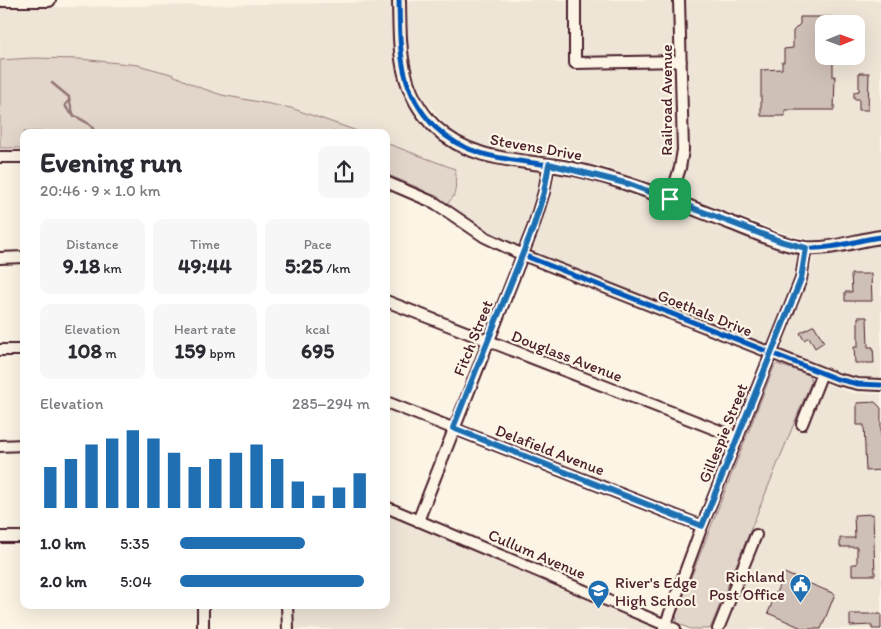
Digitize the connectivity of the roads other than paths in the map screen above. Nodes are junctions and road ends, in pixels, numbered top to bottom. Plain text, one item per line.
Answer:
1 (0, 0) edge
2 (49, 0) edge
3 (399, 0) edge
4 (575, 0) edge
5 (680, 0) edge
6 (682, 61) junction
7 (0, 157) edge
8 (20, 157) edge
9 (549, 164) junction
10 (390, 184) edge
11 (670, 199) junction
12 (881, 238) edge
13 (806, 248) junction
14 (523, 255) junction
15 (20, 257) edge
16 (0, 258) edge
17 (390, 303) edge
18 (488, 341) junction
19 (0, 350) edge
20 (20, 350) edge
21 (771, 352) junction
22 (822, 373) junction
23 (881, 385) edge
24 (390, 404) edge
25 (802, 424) dead end
26 (453, 428) junction
27 (738, 438) junction
28 (20, 445) edge
29 (0, 446) edge
30 (390, 509) edge
31 (418, 520) junction
32 (702, 526) junction
33 (756, 534) dead end
34 (0, 537) edge
35 (20, 537) edge
36 (203, 609) edge
37 (287, 609) edge
38 (665, 627) edge
39 (204, 629) edge
40 (288, 629) edge
41 (675, 629) edge
42 (718, 629) edge

1 - 2 main road
3 - 9 main road, Stevens Drive
4 - 6 street
5 - 6 street, Railroad Avenue
6 - 11 street, Railroad Avenue
7 - 8 street
9 - 11 main road, Stevens Drive
9 - 14 street, Fitch Street
10 - 14 street, Goethals Drive
11 - 13 main road, Stevens Drive
12 - 13 main road, Stevens Drive
13 - 21 street, Gillespie Street
14 - 18 street, Fitch Street
14 - 21 street, Goethals Drive
15 - 16 street
17 - 18 street, Douglass Avenue
18 - 26 street, Fitch Street
18 - 27 street, Douglass Avenue
19 - 20 street
21 - 22 street, Goethals Drive
21 - 27 street, Gillespie Street
22 - 23 street, Goethals Drive
22 - 25 street
24 - 26 street, Delafield Avenue
26 - 31 street, Fitch Street
26 - 32 street, Delafield Avenue
27 - 32 street, Gillespie Street
28 - 29 street
30 - 31 street, Cullum Avenue
31 - 38 street, Cullum Avenue
32 - 38 street, Gillespie Street
33 - 42 street
34 - 35 street
36 - 39 street
37 - 40 street
38 - 41 street, Cullum Avenue

